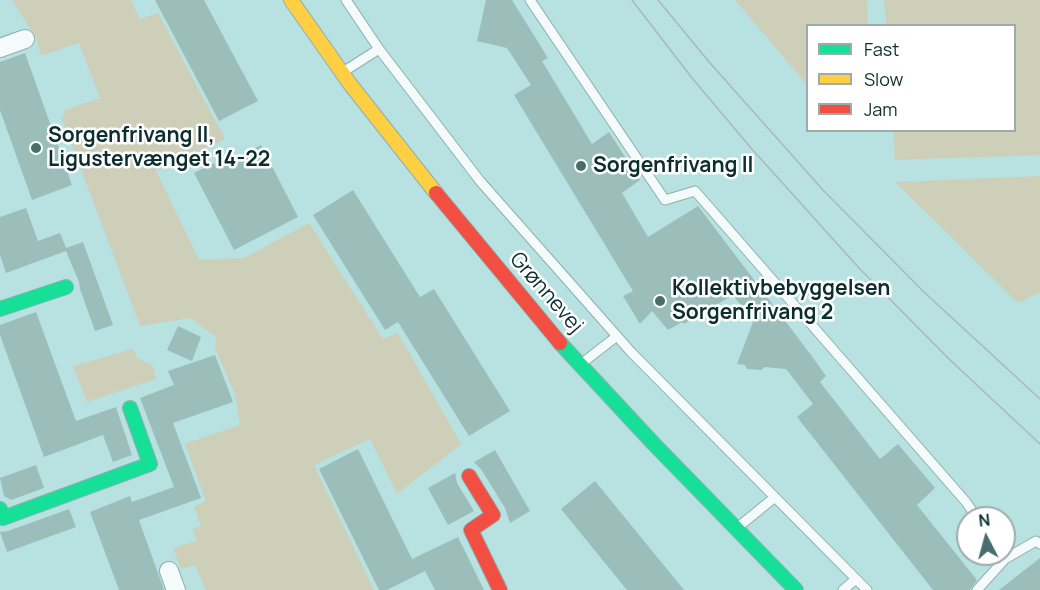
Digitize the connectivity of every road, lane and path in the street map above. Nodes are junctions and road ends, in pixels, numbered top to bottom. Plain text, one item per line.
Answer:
1 (291, 0) edge
2 (346, 0) edge
3 (530, 0) edge
4 (25, 39) dead end
5 (0, 48) edge
6 (379, 49) junction
7 (342, 73) junction
8 (66, 287) dead end
9 (0, 309) edge
10 (617, 336) junction
11 (580, 364) junction
12 (130, 408) dead end
13 (469, 477) dead end
14 (775, 497) junction
15 (969, 506) edge
16 (0, 509) edge
17 (736, 528) junction
18 (1040, 544) edge
19 (1016, 551) edge
20 (997, 566) edge
21 (169, 571) dead end
22 (856, 579) junction
23 (176, 590) edge
24 (500, 590) edge
25 (796, 590) edge
26 (843, 590) edge
27 (867, 590) edge
28 (977, 590) edge

1 - 7 street, Grønnevej
2 - 6 lane
3 - 15 lane
4 - 5 street
6 - 7 lane
6 - 10 lane
7 - 11 street, Grønnevej
8 - 9 street
10 - 11 lane
10 - 14 lane
11 - 17 street, Grønnevej
12 - 16 street
13 - 24 street
14 - 17 lane
14 - 22 lane
17 - 25 street, Grønnevej
18 - 19 lane
20 - 28 lane
21 - 23 street
22 - 26 lane
22 - 27 lane

